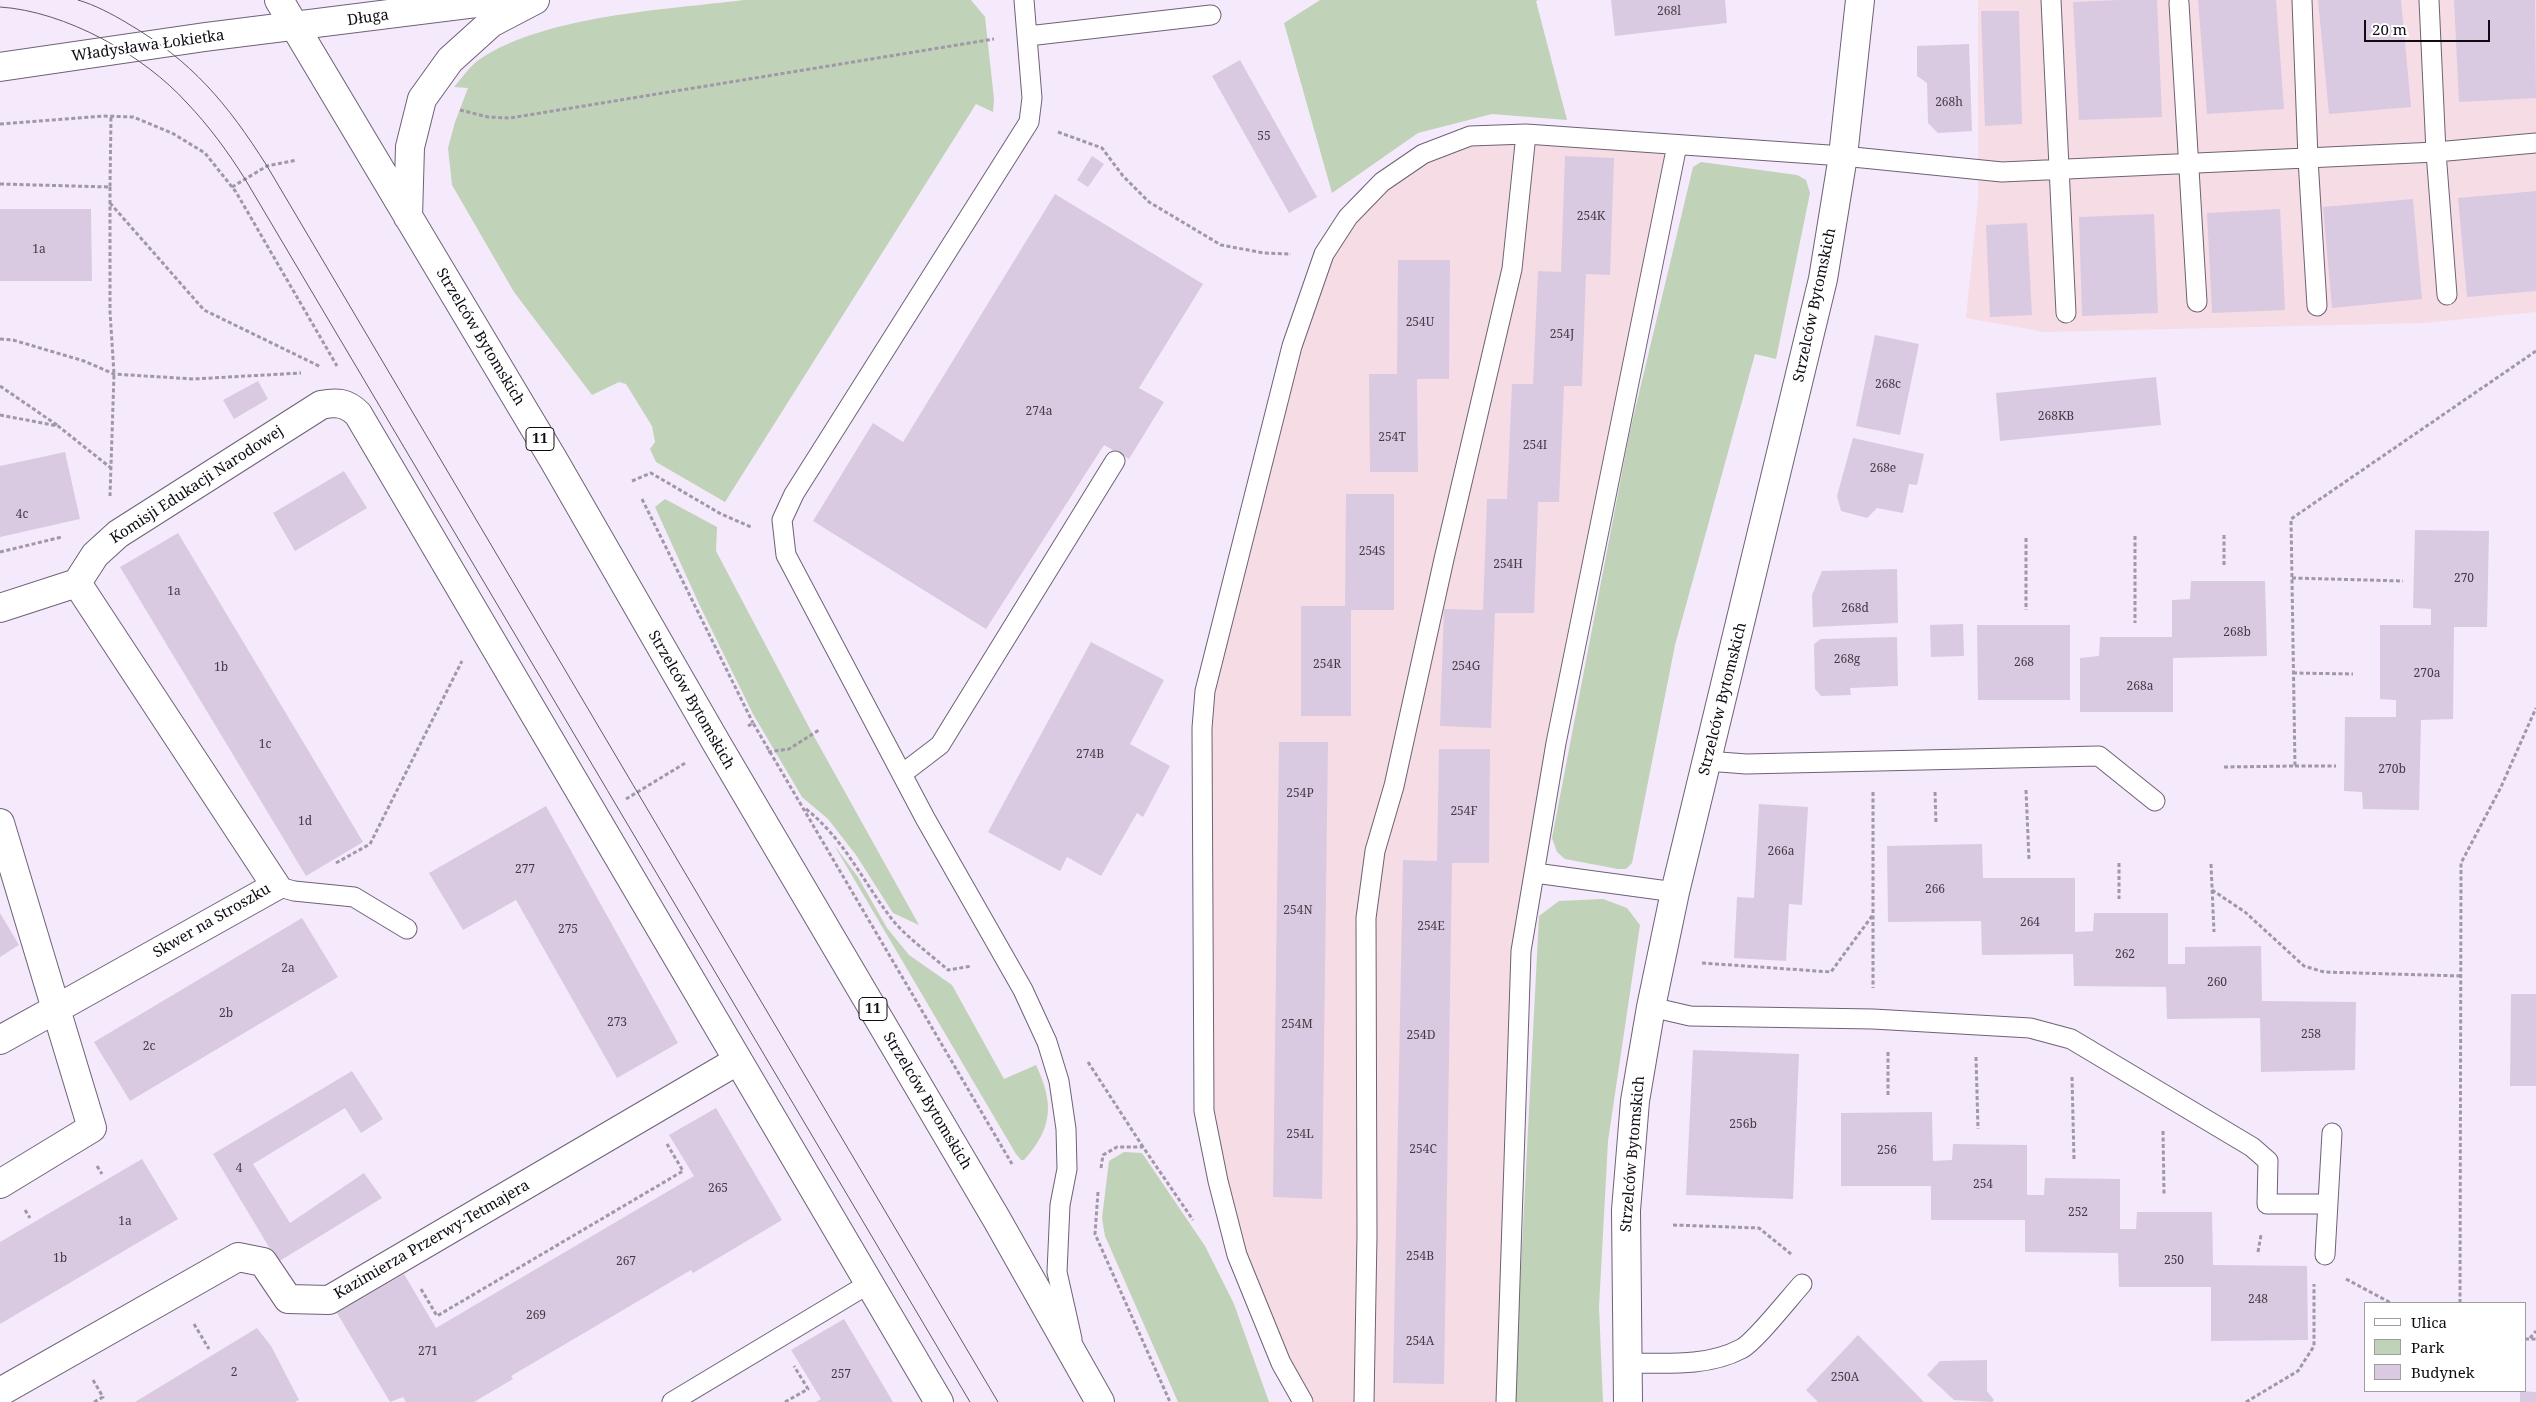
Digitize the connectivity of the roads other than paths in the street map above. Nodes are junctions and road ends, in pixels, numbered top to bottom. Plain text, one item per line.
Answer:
1 (279, 0) edge
2 (500, 0) edge
3 (535, 0) edge
4 (1024, 0) edge
5 (1860, 0) edge
6 (2051, 0) edge
7 (2302, 0) edge
8 (2428, 0) edge
9 (2179, 3) dead end
10 (1211, 15) dead end
11 (295, 28) junction
12 (1028, 36) junction
13 (0, 68) edge
14 (1526, 134) junction
15 (2536, 143) edge
16 (1677, 145) junction
17 (2436, 152) junction
18 (1843, 156) junction
19 (2308, 159) junction
20 (2188, 164) junction
21 (2060, 169) junction
22 (408, 218) junction
23 (2447, 295) dead end
24 (2197, 302) dead end
25 (2317, 306) dead end
26 (2066, 313) dead end
27 (1115, 461) dead end
28 (77, 583) junction
29 (0, 608) edge
30 (1707, 761) junction
31 (902, 774) junction
32 (2155, 801) dead end
33 (0, 823) edge
34 (1534, 874) junction
35 (276, 886) junction
36 (1675, 892) junction
37 (407, 929) dead end
38 (1651, 1007) junction
39 (56, 1009) junction
40 (0, 1040) edge
41 (737, 1061) junction
42 (2332, 1133) dead end
43 (0, 1184) edge
44 (2328, 1204) junction
45 (2325, 1255) dead end
46 (870, 1284) junction
47 (1802, 1284) dead end
48 (1075, 1357) junction
49 (1627, 1363) junction
50 (0, 1392) edge
51 (672, 1402) edge
52 (939, 1402) edge
53 (1100, 1402) edge
54 (1303, 1402) edge
55 (1364, 1402) edge
56 (1506, 1402) edge
57 (1628, 1402) edge

1 - 11 main road, Strzelców Bytomskich / 11
2 - 11 main road, Długa
3 - 22 main road
4 - 12 lane
5 - 18 main road, Strzelców Bytomskich
6 - 21 lane
7 - 19 lane
8 - 17 lane
9 - 20 lane
10 - 12 lane
11 - 13 main road, Władysława Łokietka
11 - 22 main road, Strzelców Bytomskich / 11
12 - 31 lane
14 - 16 lane
14 - 54 lane
14 - 55 lane
15 - 17 lane
16 - 18 lane
16 - 34 lane
17 - 19 lane
17 - 23 lane
18 - 21 lane
18 - 30 main road, Strzelców Bytomskich
19 - 20 lane
19 - 25 lane
20 - 21 lane
20 - 24 lane
21 - 26 lane
22 - 48 main road, Strzelców Bytomskich / 11
27 - 31 lane
28 - 29 main road
28 - 35 main road, Skwer na Stroszku
28 - 41 main road, Komisji Edukacji Narodowej
30 - 32 lane
30 - 36 main road, Strzelców Bytomskich
31 - 48 lane
33 - 39 main road
34 - 36 lane
34 - 56 lane
35 - 37 lane
35 - 39 main road, Skwer na Stroszku
36 - 38 main road, Strzelców Bytomskich
38 - 44 lane
38 - 49 main road, Strzelców Bytomskich
39 - 40 main road, Skwer na Stroszku
39 - 43 main road
41 - 46 main road
41 - 50 main road, Kazimierza Przerwy-Tetmajera
42 - 44 lane
44 - 45 lane
46 - 51 lane
46 - 52 main road
47 - 49 lane
48 - 53 main road, Strzelców Bytomskich / 11
49 - 57 main road, Strzelców Bytomskich

